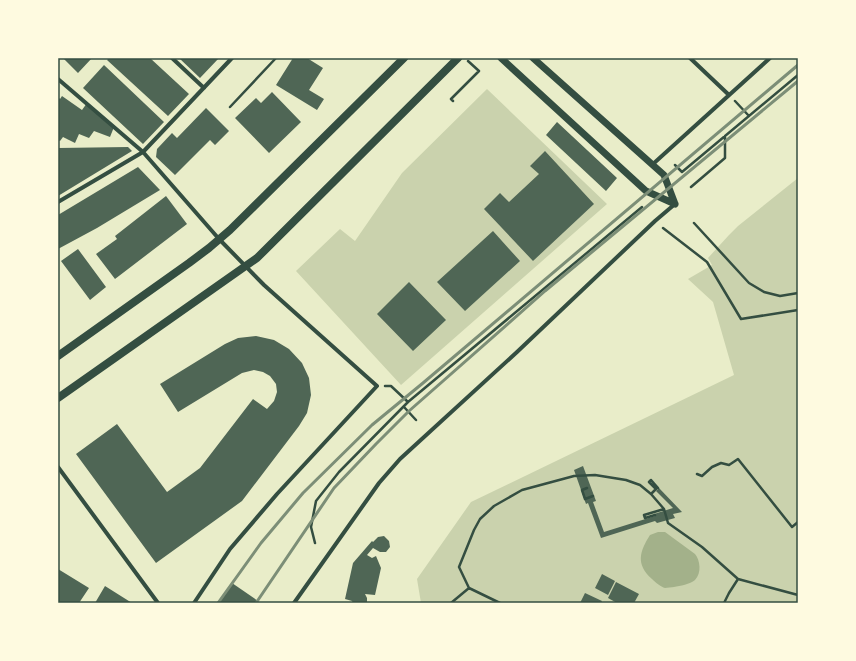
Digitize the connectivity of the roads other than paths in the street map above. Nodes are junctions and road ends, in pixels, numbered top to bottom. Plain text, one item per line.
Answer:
1 (172, 58) edge
2 (232, 58) edge
3 (404, 58) edge
4 (458, 58) edge
5 (501, 58) edge
6 (533, 58) edge
7 (690, 58) edge
8 (770, 58) edge
9 (58, 79) edge
10 (204, 88) junction
11 (729, 95) junction
12 (143, 152) junction
13 (653, 164) junction
14 (58, 202) edge
15 (675, 204) junction
16 (219, 239) junction
17 (246, 266) junction
18 (58, 356) edge
19 (58, 398) edge
20 (58, 467) edge
21 (158, 603) edge
22 (194, 603) edge
23 (294, 603) edge

1 - 10 street
2 - 10 street
3 - 16 main road
4 - 17 main road
5 - 15 street
6 - 13 street
7 - 11 street
8 - 11 street
9 - 12 street
10 - 12 street
11 - 13 street
12 - 14 street
12 - 16 street
13 - 15 street
15 - 23 street
16 - 17 street
16 - 18 main road
17 - 19 main road
17 - 22 street
20 - 21 street

